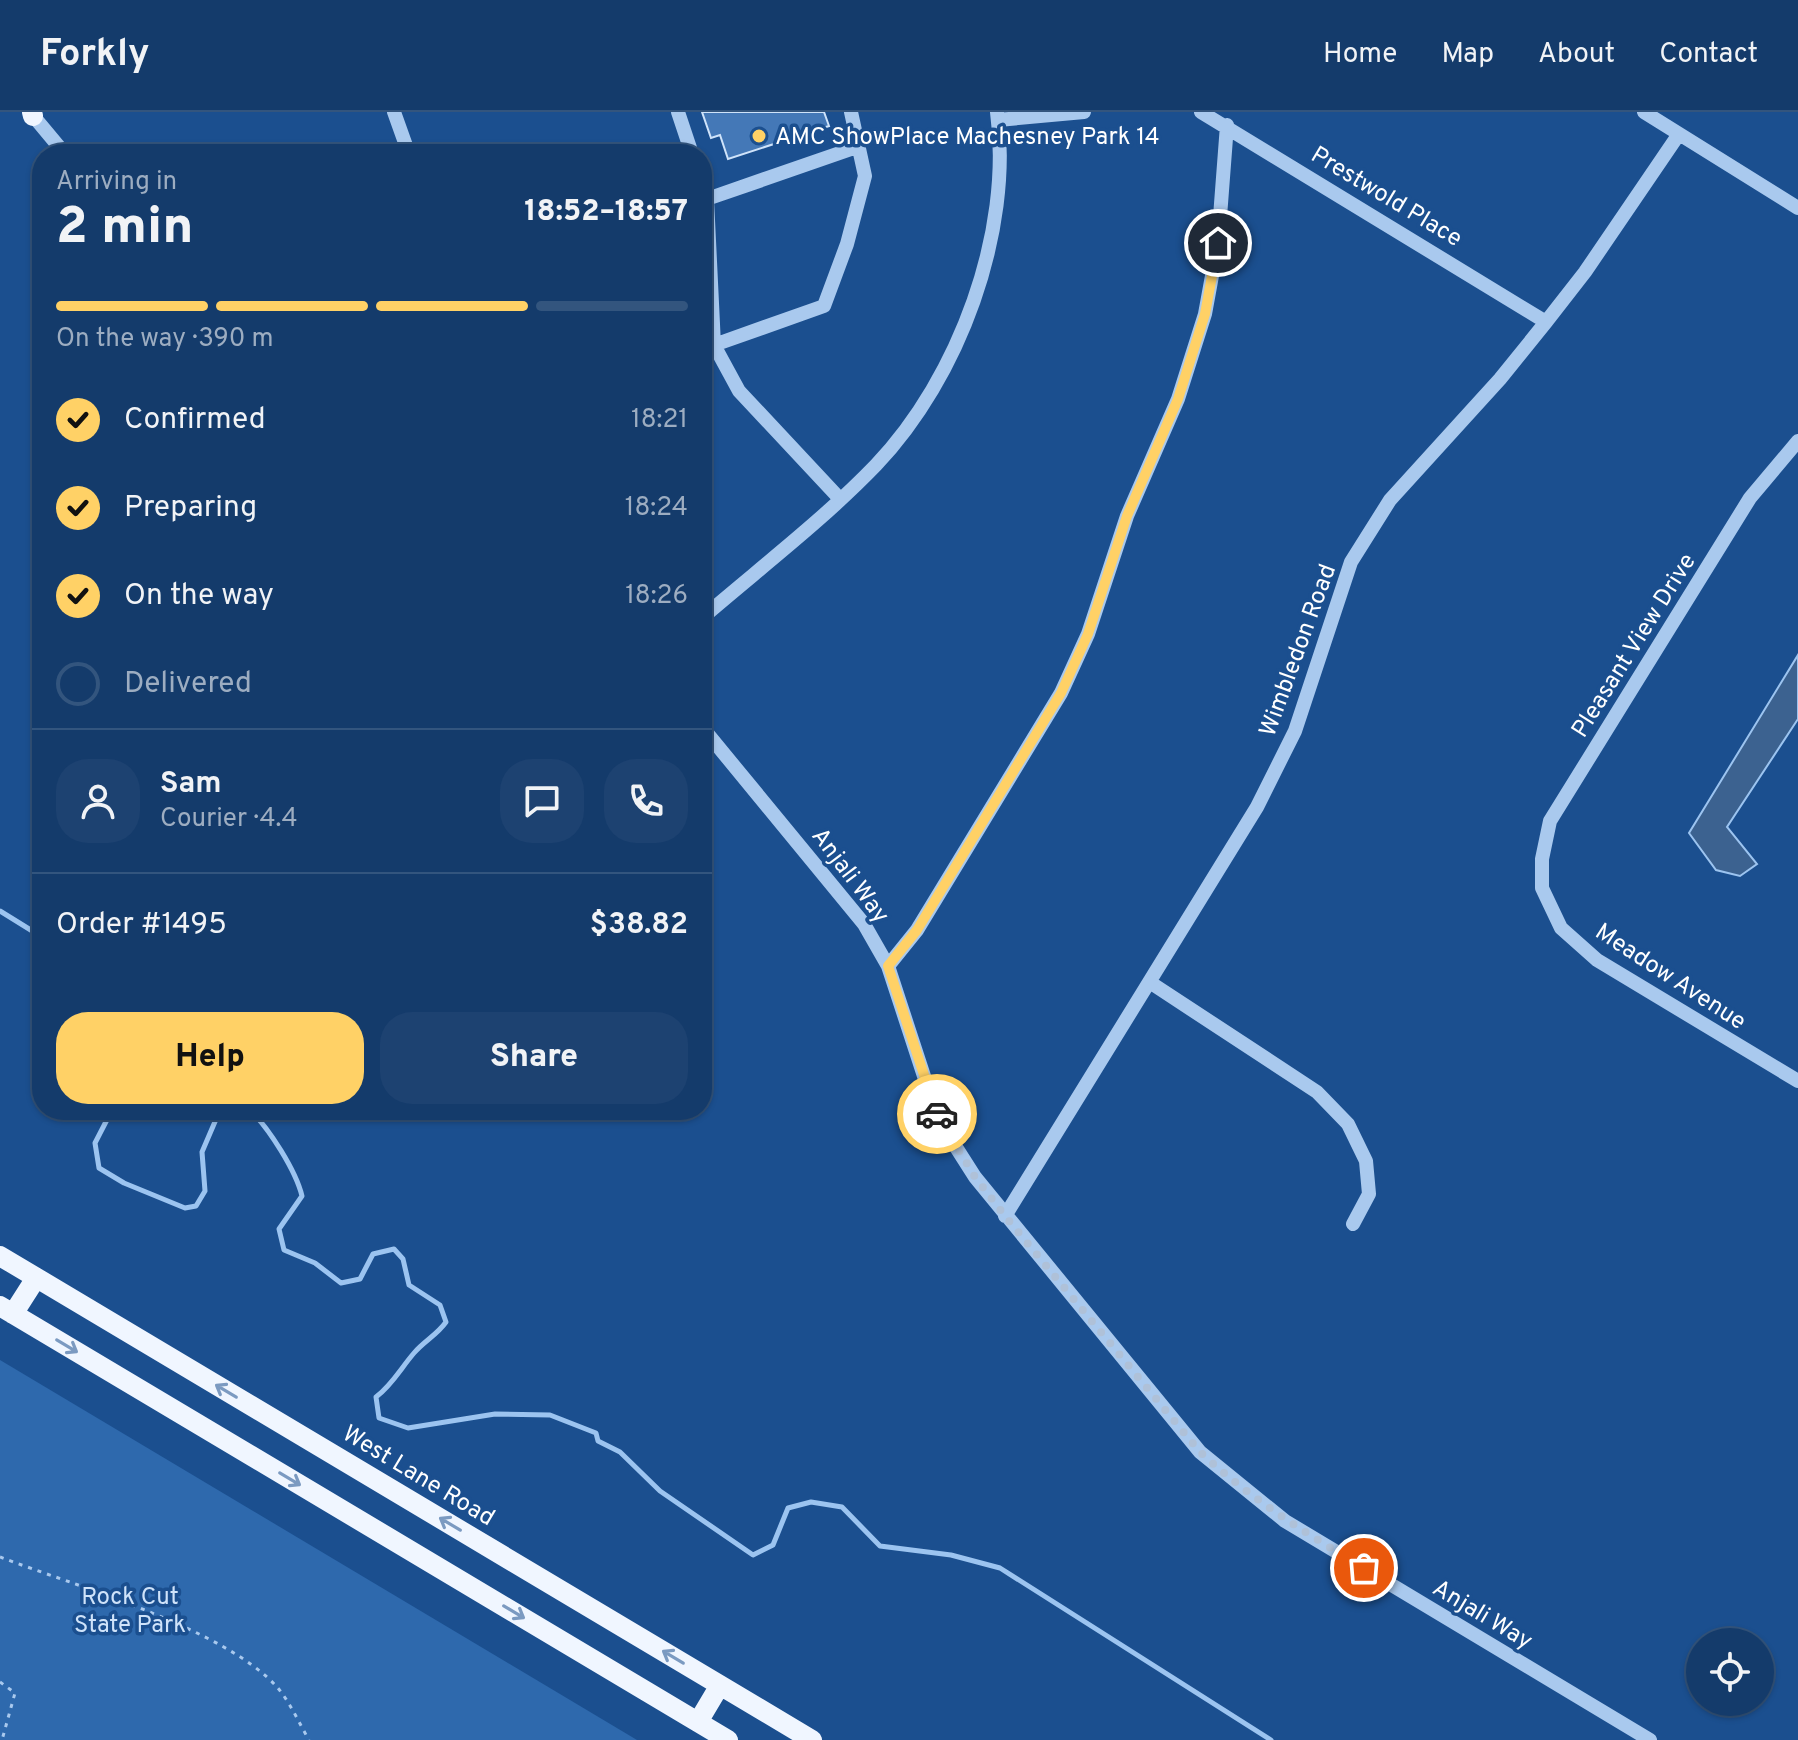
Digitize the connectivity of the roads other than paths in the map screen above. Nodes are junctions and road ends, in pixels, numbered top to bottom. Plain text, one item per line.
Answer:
1 (394, 112) edge
2 (678, 112) edge
3 (851, 112) edge
4 (1084, 112) edge
5 (1201, 112) edge
6 (1644, 112) edge
7 (32, 113) edge
8 (997, 116) edge
9 (1227, 125) junction
10 (1679, 134) junction
11 (57, 144) edge
12 (405, 144) edge
13 (689, 144) edge
14 (857, 147) junction
15 (712, 189) edge
16 (1798, 208) edge
17 (1546, 322) junction
18 (712, 330) edge
19 (714, 345) junction
20 (1798, 441) edge
21 (840, 499) junction
22 (712, 609) edge
23 (712, 739) edge
24 (1542, 888) joint
25 (888, 966) junction
26 (1151, 983) junction
27 (1798, 1081) edge
28 (1005, 1216) junction
29 (1353, 1224) dead end
30 (0, 1256) edge
31 (36, 1278) junction
32 (7, 1310) edge
33 (720, 1685) junction
34 (698, 1722) junction
35 (728, 1740) edge
36 (812, 1740) edge
37 (1650, 1740) edge

1 - 12 street
2 - 13 street
3 - 14 street
4 - 8 street
5 - 9 street, Prestwold Place
6 - 10 street
7 - 11 street
8 - 21 street
9 - 17 street, Prestwold Place
9 - 25 street
10 - 16 street
10 - 17 street, Wimbledon Road
14 - 15 street
14 - 19 street
17 - 26 street, Wimbledon Road
18 - 19 street
19 - 21 street
20 - 24 street, Pleasant View Drive
21 - 22 street
23 - 25 street, Anjali Way
24 - 27 street, Meadow Avenue
25 - 28 street, Anjali Way
26 - 28 street, Wimbledon Road
26 - 29 street
28 - 37 street, Anjali Way
30 - 31 main road, West Lane Road
31 - 32 main road
33 -> 31 main road, West Lane Road
32 -> 34 main road
33 - 34 main road
33 - 36 main road, West Lane Road
34 - 35 main road

